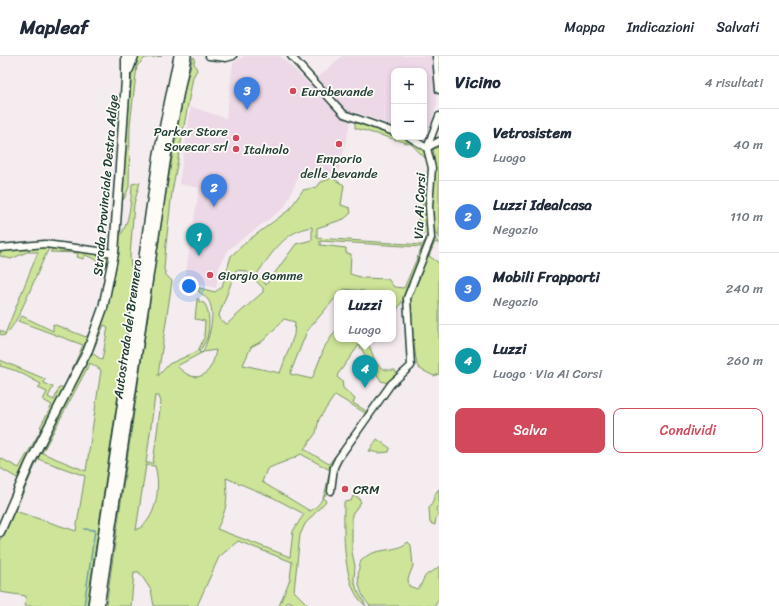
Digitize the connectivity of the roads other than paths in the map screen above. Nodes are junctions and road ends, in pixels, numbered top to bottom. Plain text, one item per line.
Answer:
1 (126, 56) edge
2 (134, 56) edge
3 (179, 56) edge
4 (186, 56) edge
5 (209, 56) edge
6 (233, 56) edge
7 (291, 56) edge
8 (436, 56) edge
9 (126, 80) junction
10 (439, 90) edge
11 (439, 116) edge
12 (391, 131) edge
13 (413, 140) edge
14 (439, 141) edge
15 (428, 151) junction
16 (0, 248) edge
17 (114, 253) junction
18 (331, 491) dead end
19 (0, 532) edge
20 (93, 606) edge
21 (99, 606) edge

1 - 9 main road, Strada Provinciale Destra Adige
2 - 9 main road, Strada Provinciale Destra Adige
3 - 20 highway, Autostrada del Brennero
4 - 21 highway, Autostrada del Brennero
5 - 6 street
7 - 12 street
8 - 10 street
9 - 17 main road, Strada Provinciale Destra Adige
11 - 15 street
13 - 15 street
14 - 15 street
15 - 18 street, Via Ai Corsi
16 - 17 street
17 - 19 main road, Strada Provinciale Destra Adige

